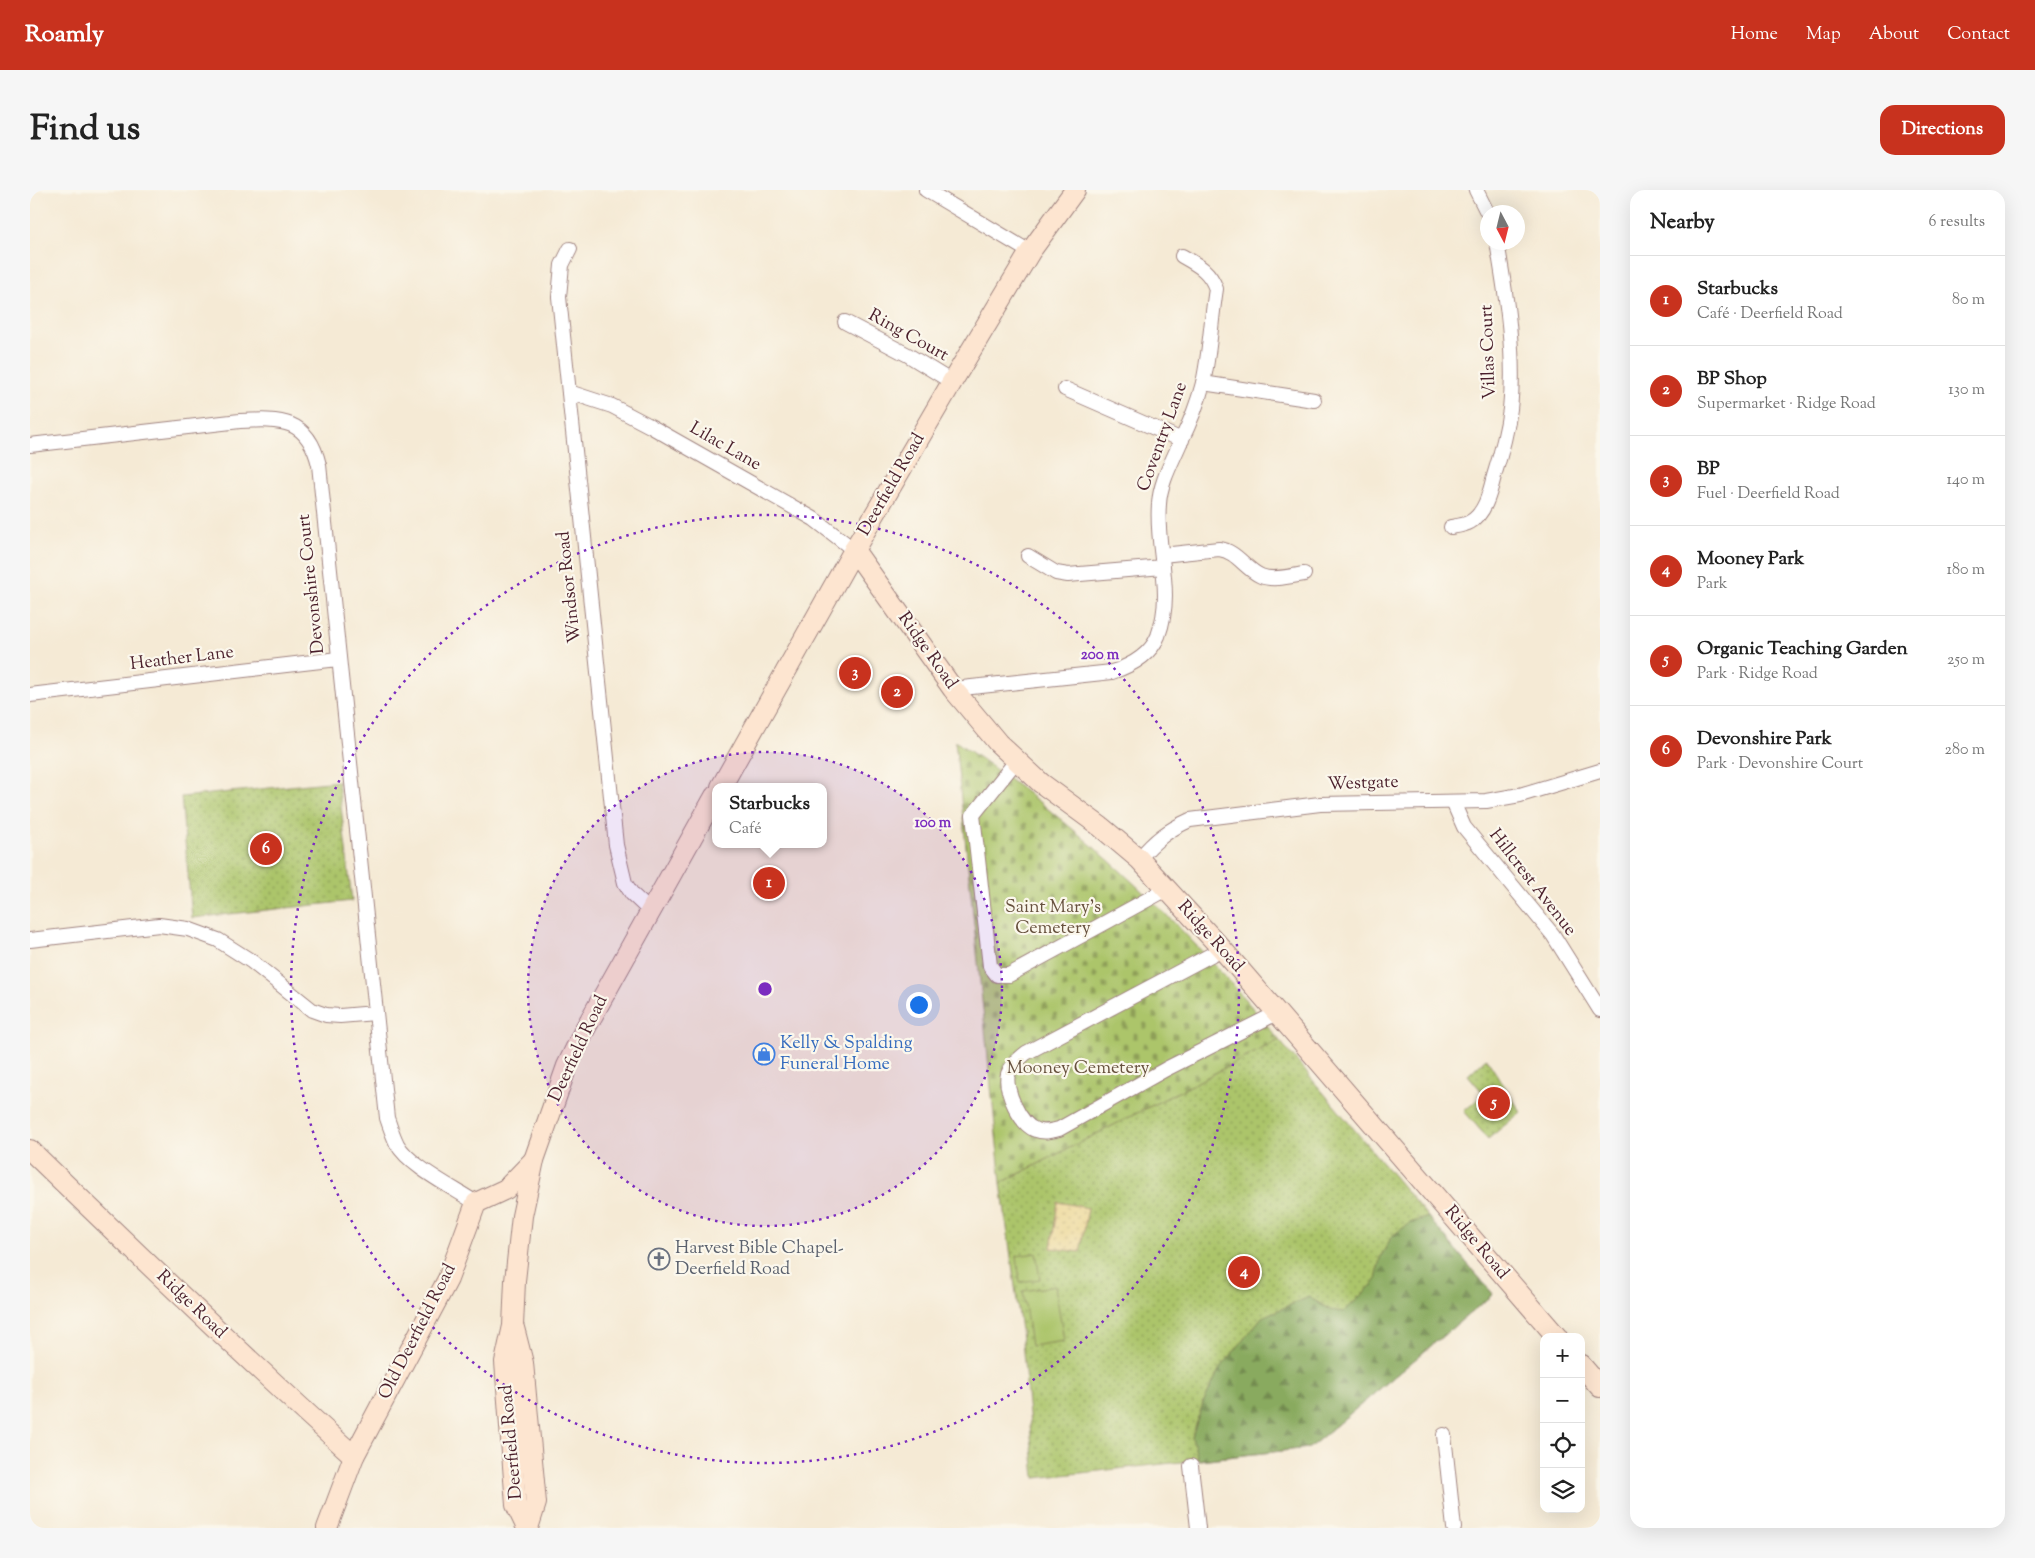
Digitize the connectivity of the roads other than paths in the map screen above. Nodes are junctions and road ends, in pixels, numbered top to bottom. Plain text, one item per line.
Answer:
1 (926, 190) edge
2 (1075, 190) edge
3 (1476, 190) edge
4 (1484, 205) edge
5 (570, 249) dead end
6 (1498, 250) edge
7 (1030, 252) junction
8 (1182, 256) dead end
9 (845, 322) dead end
10 (952, 382) junction
11 (1203, 383) junction
12 (1066, 389) dead end
13 (569, 392) junction
14 (1314, 400) dead end
15 (1182, 440) junction
16 (30, 445) edge
17 (1451, 527) dead end
18 (854, 550) junction
19 (1028, 556) dead end
20 (1162, 561) junction
21 (1304, 574) dead end
22 (338, 659) junction
23 (952, 689) junction
24 (30, 695) edge
25 (1016, 761) junction
26 (1600, 771) edge
27 (723, 783) edge
28 (712, 801) edge
29 (1453, 802) junction
30 (1139, 859) junction
31 (1167, 889) junction
32 (650, 911) junction
33 (30, 940) edge
34 (1222, 949) junction
35 (1600, 1010) edge
36 (1277, 1012) junction
37 (375, 1013) junction
38 (30, 1150) edge
39 (534, 1160) junction
40 (476, 1202) junction
41 (1554, 1333) edge
42 (1585, 1369) edge
43 (1600, 1386) edge
44 (1444, 1435) dead end
45 (354, 1456) junction
46 (1192, 1466) dead end
47 (327, 1528) edge
48 (527, 1528) edge
49 (1198, 1528) edge
50 (1454, 1528) edge

1 - 7 street
2 - 7 street, Deerfield Road
3 - 4 street
5 - 13 street, Windsor Road
6 - 17 street, Villas Court
7 - 10 street, Deerfield Road
8 - 11 street, Coventry Lane
9 - 10 street, Ring Court
10 - 18 street, Deerfield Road
11 - 14 street
11 - 15 street, Coventry Lane
12 - 15 street
13 - 18 street, Lilac Lane
13 - 32 street, Windsor Road
15 - 20 street, Coventry Lane
16 - 22 street, Devonshire Court
18 - 23 street, Ridge Road
18 - 27 street, Deerfield Road
19 - 20 street
20 - 21 street
20 - 23 street, Coventry Lane
22 - 24 street, Heather Lane
22 - 37 street, Devonshire Court
23 - 25 street, Ridge Road
25 - 30 street, Ridge Road
25 - 31 street
26 - 29 street, Westgate
28 - 32 street, Deerfield Road
29 - 30 street, Westgate
29 - 35 street, Hillcrest Avenue
30 - 31 street, Ridge Road
31 - 34 street, Ridge Road
32 - 39 street, Deerfield Road
33 - 37 street
34 - 36 street, Ridge Road
34 - 36 street
36 - 41 street, Ridge Road
37 - 40 street, Devonshire Court
38 - 45 street, Ridge Road
39 - 40 street
39 - 48 street, Deerfield Road
40 - 45 street, Old Deerfield Road
42 - 43 street
44 - 50 street
45 - 47 street, Old Deerfield Road
46 - 49 street

